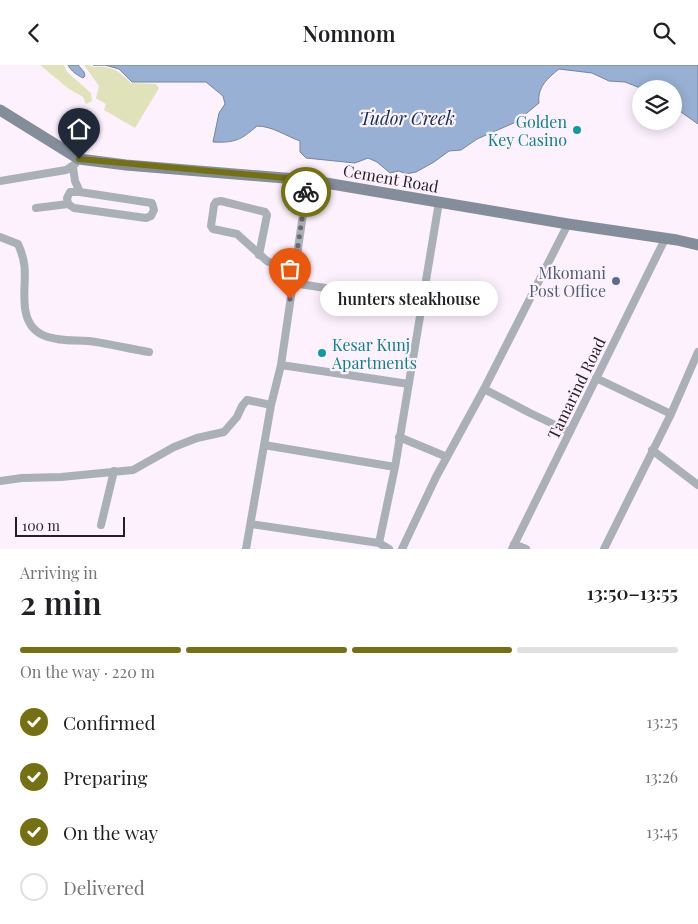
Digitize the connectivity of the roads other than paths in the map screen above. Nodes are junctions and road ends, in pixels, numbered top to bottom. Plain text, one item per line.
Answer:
1 (0, 110) edge
2 (76, 163) junction
3 (308, 180) junction
4 (0, 181) edge
5 (80, 192) junction
6 (439, 203) junction
7 (68, 204) junction
8 (36, 208) dead end
9 (568, 224) junction
10 (0, 237) edge
11 (665, 239) junction
12 (698, 245) edge
13 (260, 255) junction
14 (294, 273) junction
15 (293, 283) junction
16 (422, 303) junction
17 (149, 352) dead end
18 (698, 352) edge
19 (281, 365) junction
20 (596, 378) junction
21 (409, 384) junction
22 (484, 389) junction
23 (271, 405) junction
24 (670, 413) junction
25 (570, 432) junction
26 (399, 437) junction
27 (264, 445) junction
28 (652, 450) junction
29 (447, 457) junction
30 (395, 467) junction
31 (114, 471) junction
32 (0, 481) edge
33 (698, 485) edge
34 (251, 523) junction
35 (101, 525) dead end
36 (378, 543) junction
37 (513, 546) edge
38 (246, 549) edge
39 (389, 549) edge
40 (402, 549) edge
41 (526, 549) edge
42 (604, 549) edge

1 - 2 main road, Cement Road
2 - 3 main road, Cement Road
2 - 4 street
2 - 5 street
3 - 6 main road, Cement Road
3 - 14 street
5 - 7 street
5 - 7 street
6 - 9 main road, Cement Road
6 - 16 street
7 - 8 street
9 - 11 main road, Cement Road
9 - 22 street
10 - 17 street
11 - 12 main road, Cement Road
11 - 20 street, Tamarind Road
13 - 13 street
13 - 14 street
14 - 15 street
15 - 16 street
15 - 19 street
16 - 21 street
18 - 24 street
19 - 21 street
19 - 23 street
20 - 24 street
20 - 25 street, Tamarind Road
21 - 26 street
22 - 25 street
22 - 29 street
23 - 27 street
23 - 31 street
24 - 28 street
25 - 37 street, Tamarind Road
26 - 29 street
26 - 30 street
27 - 30 street
27 - 34 street
28 - 33 street
28 - 42 street
29 - 40 street
30 - 36 street
31 - 32 street
31 - 35 street
34 - 36 street
34 - 38 street
36 - 39 street
37 - 41 street

